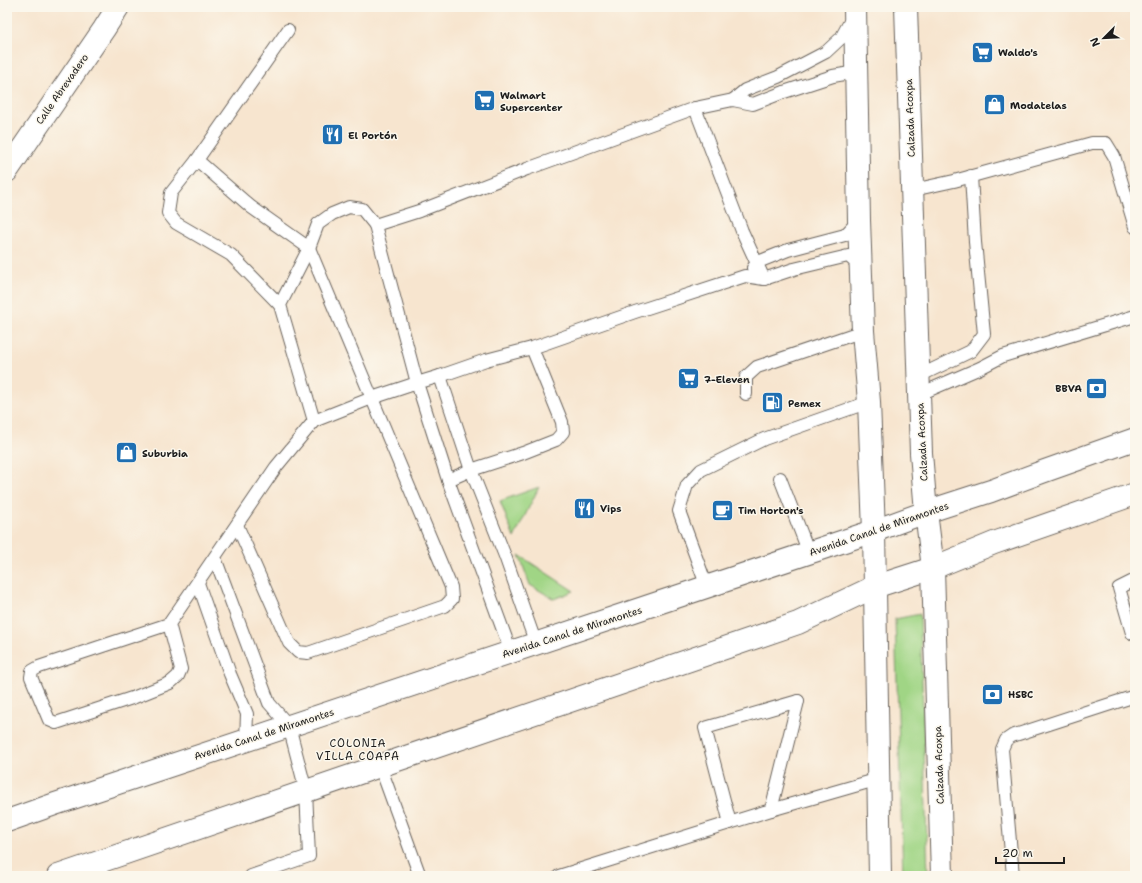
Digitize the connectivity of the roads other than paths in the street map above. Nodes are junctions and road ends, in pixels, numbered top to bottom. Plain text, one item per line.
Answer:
1 (118, 7) edge
2 (906, 7) edge
3 (855, 10) edge
4 (288, 30) dead end
5 (856, 72) junction
6 (733, 100) junction
7 (695, 108) junction
8 (197, 160) junction
9 (7, 171) edge
10 (971, 176) junction
11 (913, 190) junction
12 (859, 220) junction
13 (375, 225) junction
14 (1135, 226) edge
15 (309, 248) junction
16 (758, 262) junction
17 (861, 267) junction
18 (745, 276) junction
19 (764, 279) junction
20 (280, 305) junction
21 (1135, 316) edge
22 (863, 331) junction
23 (532, 348) junction
24 (440, 376) junction
25 (417, 382) junction
26 (920, 385) junction
27 (746, 394) dead end
28 (372, 398) junction
29 (868, 402) junction
30 (314, 421) junction
31 (1135, 439) edge
32 (471, 470) junction
33 (780, 478) dead end
34 (448, 480) junction
35 (1135, 494) edge
36 (926, 512) junction
37 (237, 525) junction
38 (874, 532) junction
39 (809, 553) junction
40 (214, 558) junction
41 (933, 568) junction
42 (1135, 580) edge
43 (198, 583) junction
44 (707, 587) junction
45 (874, 587) junction
46 (169, 624) junction
47 (1135, 631) edge
48 (536, 644) junction
49 (511, 652) junction
50 (1135, 696) edge
51 (289, 726) junction
52 (246, 740) junction
53 (380, 766) junction
54 (879, 779) junction
55 (306, 791) junction
56 (771, 810) junction
57 (7, 821) edge
58 (730, 823) junction
59 (58, 876) edge
60 (251, 876) edge
61 (420, 876) edge
62 (559, 876) edge
63 (880, 876) edge
64 (942, 876) edge
65 (1013, 876) edge

1 - 9 main road, Calle Abrevadero
2 - 11 main road, Calzada Acoxpa
3 - 5 main road
3 - 6 lane
4 - 8 lane
5 - 6 lane
5 - 12 main road
6 - 7 lane
7 - 13 lane
7 - 16 lane
8 - 15 lane
8 - 20 lane
10 - 11 lane
10 - 14 lane
10 - 26 lane
11 - 26 main road, Calzada Acoxpa
12 - 16 lane
12 - 17 main road
13 - 15 lane
13 - 25 lane
15 - 20 lane
15 - 28 lane
16 - 18 lane
16 - 19 lane
17 - 19 lane
17 - 22 main road
18 - 19 lane
18 - 23 lane
20 - 30 lane
21 - 26 lane
22 - 27 lane
22 - 29 main road
23 - 24 lane
23 - 32 lane
24 - 25 lane
24 - 32 lane
25 - 28 lane
25 - 34 lane
26 - 36 main road, Calzada Acoxpa
28 - 30 lane
28 - 37 lane
29 - 38 main road
29 - 44 lane
30 - 37 lane
31 - 36 main road, Avenida Canal de Miramontes
32 - 34 lane
32 - 48 lane
33 - 39 lane
34 - 49 lane
35 - 41 main road
36 - 38 main road, Avenida Canal de Miramontes
36 - 41 main road, Calzada Acoxpa
37 - 40 lane
38 - 39 main road, Avenida Canal de Miramontes
38 - 45 main road
39 - 44 main road, Avenida Canal de Miramontes
40 - 43 lane
40 - 51 lane
41 - 45 main road
41 - 64 main road, Calzada Acoxpa
42 - 47 lane
43 - 46 lane
43 - 52 lane
44 - 48 main road, Avenida Canal de Miramontes
45 - 53 main road
45 - 54 main road
46 - 46 lane
48 - 49 main road, Avenida Canal de Miramontes
49 - 51 main road, Avenida Canal de Miramontes
50 - 65 lane
51 - 52 main road, Avenida Canal de Miramontes
51 - 55 lane
52 - 57 main road, Avenida Canal de Miramontes
53 - 55 main road
53 - 61 lane
54 - 56 lane
54 - 63 main road
55 - 59 main road
55 - 60 lane
56 - 58 lane
56 - 58 lane
58 - 62 lane

